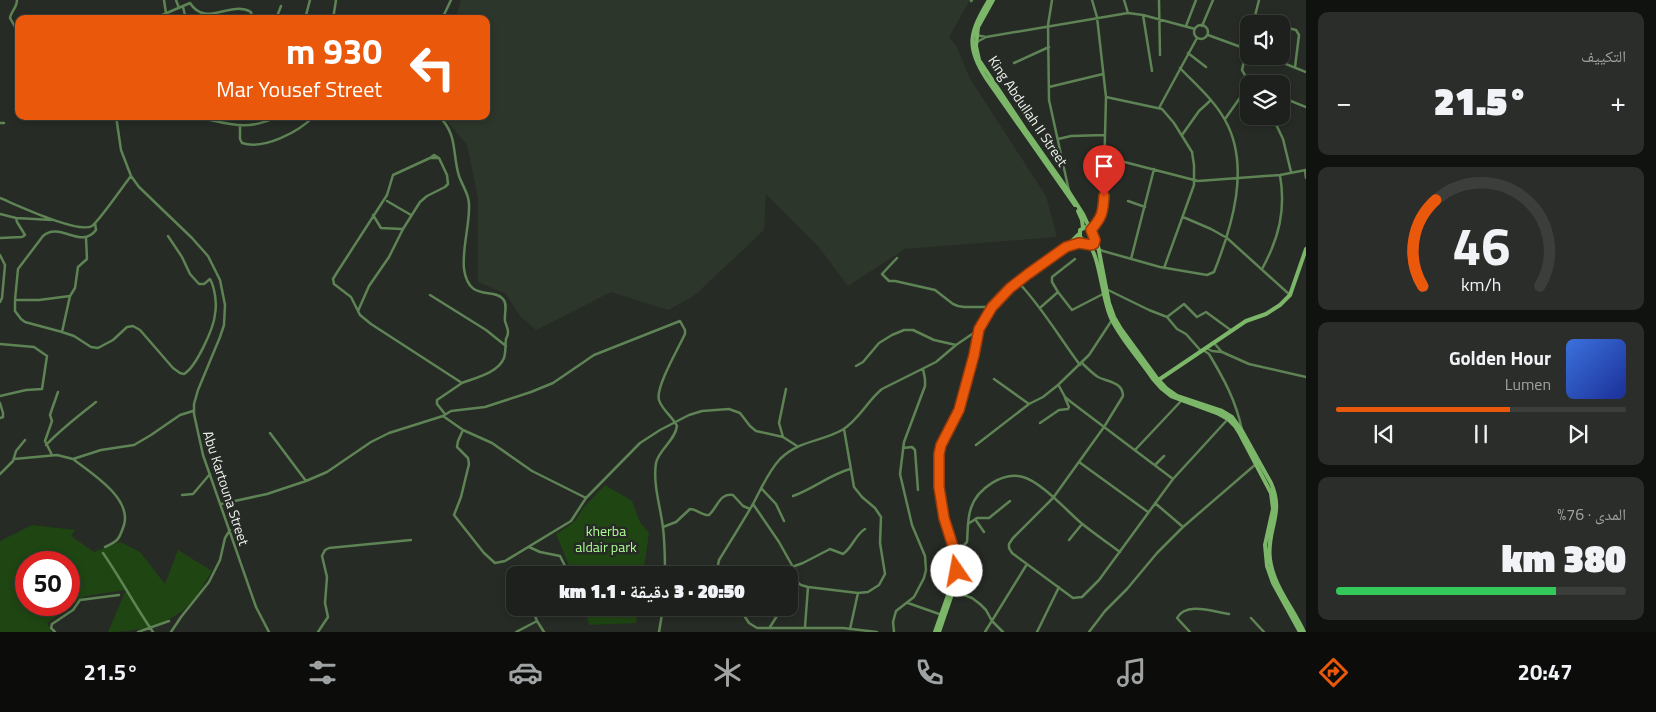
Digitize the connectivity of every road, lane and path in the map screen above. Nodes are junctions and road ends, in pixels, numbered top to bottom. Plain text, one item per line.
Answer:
1 (16, 0) edge
2 (164, 0) edge
3 (176, 0) edge
4 (310, 0) edge
5 (336, 0) edge
6 (450, 0) edge
7 (991, 0) edge
8 (1052, 0) edge
9 (1092, 0) edge
10 (1124, 0) edge
11 (1159, 0) edge
12 (1196, 0) edge
13 (1213, 0) edge
14 (1259, 0) edge
15 (281, 6) dead end
16 (183, 7) junction
17 (178, 8) junction
18 (166, 13) junction
19 (1128, 13) junction
20 (162, 15) edge
21 (185, 15) edge
22 (204, 15) edge
23 (204, 15) edge
24 (251, 15) edge
25 (278, 15) edge
26 (306, 15) edge
27 (334, 15) edge
28 (444, 15) edge
29 (1143, 15) junction
30 (1255, 15) edge
31 (1097, 17) junction
32 (1160, 19) junction
33 (1048, 25) junction
34 (15, 26) edge
35 (1186, 26) junction
36 (1202, 26) junction
37 (1290, 28) edge
38 (1195, 30) junction
39 (975, 35) junction
40 (1208, 35) junction
41 (986, 37) junction
42 (1197, 38) junction
43 (974, 42) junction
44 (1240, 46) edge
45 (1049, 47) junction
46 (1188, 53) junction
47 (1160, 55) dead end
48 (1014, 63) dead end
49 (1288, 65) edge
50 (1206, 66) dead end
51 (1180, 68) junction
52 (1295, 68) junction
53 (1152, 71) dead end
54 (1306, 72) edge
55 (1103, 74) junction
56 (1049, 87) junction
57 (1106, 97) junction
58 (1240, 98) edge
59 (1211, 100) junction
60 (1290, 101) edge
61 (1306, 106) edge
62 (1159, 108) junction
63 (1225, 119) junction
64 (117, 120) edge
65 (212, 120) edge
66 (268, 120) edge
67 (309, 120) edge
68 (442, 120) edge
69 (0, 123) edge
70 (4, 123) dead end
71 (1276, 125) edge
72 (240, 126) junction
73 (1105, 135) junction
74 (1182, 135) junction
75 (1058, 139) junction
76 (1105, 157) junction
77 (1154, 169) junction
78 (1065, 170) junction
79 (1305, 170) edge
80 (1291, 172) junction
81 (1057, 174) junction
82 (1280, 175) junction
83 (131, 176) junction
84 (1238, 178) junction
85 (1306, 178) edge
86 (1195, 180) junction
87 (1069, 192) junction
88 (0, 198) edge
89 (387, 201) dead end
90 (1128, 201) dead end
91 (1145, 207) junction
92 (0, 214) edge
93 (373, 215) junction
94 (411, 215) junction
95 (1184, 217) junction
96 (16, 218) junction
97 (55, 220) junction
98 (95, 223) junction
99 (1083, 228) junction
100 (403, 229) junction
101 (1091, 229) junction
102 (1079, 234) junction
103 (168, 236) dead end
104 (0, 238) edge
105 (86, 238) junction
106 (1227, 238) junction
107 (1095, 240) junction
108 (1088, 244) junction
109 (1066, 247) junction
110 (1099, 249) junction
111 (1306, 249) edge
112 (0, 255) edge
113 (897, 258) dead end
114 (1075, 259) dead end
115 (1131, 259) junction
116 (1164, 268) junction
117 (1262, 269) junction
118 (1018, 282) junction
119 (1106, 288) junction
120 (1058, 292) junction
121 (1103, 294) junction
122 (430, 295) dead end
123 (1290, 295) junction
124 (70, 296) junction
125 (15, 300) junction
126 (0, 302) edge
127 (992, 307) junction
128 (1041, 307) junction
129 (358, 311) junction
130 (1167, 317) junction
131 (1112, 320) junction
132 (979, 329) junction
133 (1232, 331) junction
134 (62, 332) junction
135 (1214, 343) junction
136 (0, 344) edge
137 (956, 345) junction
138 (506, 346) junction
139 (1203, 350) junction
140 (1222, 352) junction
141 (1081, 364) junction
142 (856, 366) dead end
143 (923, 369) junction
144 (1306, 377) edge
145 (994, 378) dead end
146 (1157, 381) junction
147 (462, 383) junction
148 (1058, 385) junction
149 (786, 389) dead end
150 (58, 392) dead end
151 (0, 396) edge
152 (1065, 397) junction
153 (1182, 400) junction
154 (0, 402) edge
155 (96, 402) dead end
156 (1028, 404) junction
157 (194, 411) junction
158 (1239, 414) junction
159 (444, 415) junction
160 (0, 418) edge
161 (1231, 419) junction
162 (676, 422) junction
163 (1040, 423) dead end
164 (1104, 427) junction
165 (844, 429) junction
166 (462, 430) junction
167 (1242, 431) junction
168 (270, 433) dead end
169 (783, 437) junction
170 (25, 440) dead end
171 (46, 445) junction
172 (976, 445) dead end
173 (797, 446) junction
174 (903, 448) junction
175 (1136, 450) junction
176 (52, 455) junction
177 (1164, 456) dead end
178 (14, 459) junction
179 (72, 459) junction
180 (1079, 462) junction
181 (1256, 464) junction
182 (1155, 465) junction
183 (0, 468) edge
184 (7, 468) junction
185 (850, 469) junction
186 (0, 474) edge
187 (210, 474) junction
188 (1172, 479) junction
189 (306, 481) junction
190 (761, 488) junction
191 (918, 490) dead end
192 (182, 495) dead end
193 (793, 496) dead end
194 (586, 498) junction
195 (1053, 498) junction
196 (1010, 500) dead end
197 (1154, 503) junction
198 (221, 504) junction
199 (753, 504) junction
200 (750, 509) junction
201 (1148, 512) junction
202 (975, 519) junction
203 (784, 521) dead end
204 (968, 524) junction
205 (1082, 524) junction
206 (1183, 526) junction
207 (662, 528) junction
208 (865, 529) dead end
209 (230, 530) junction
210 (984, 532) dead end
211 (411, 540) dead end
212 (1069, 540) dead end
213 (105, 547) dead end
214 (528, 547) junction
215 (953, 551) junction
216 (103, 552) dead end
217 (1120, 552) junction
218 (1027, 564) junction
219 (565, 566) edge
220 (664, 566) edge
221 (718, 566) edge
222 (792, 566) edge
223 (795, 566) edge
224 (798, 583) edge
225 (808, 587) junction
226 (1059, 588) junction
227 (953, 591) junction
228 (858, 593) junction
229 (118, 595) dead end
230 (907, 603) junction
231 (1230, 614) dead end
232 (942, 615) junction
233 (535, 616) edge
234 (662, 616) edge
235 (744, 616) edge
236 (777, 616) edge
237 (1251, 618) dead end
238 (169, 621) dead end
239 (537, 621) junction
240 (992, 621) junction
241 (770, 627) junction
242 (151, 628) junction
243 (805, 628) junction
244 (850, 629) junction
245 (832, 630) edge
246 (55, 632) edge
247 (138, 632) edge
248 (153, 632) edge
249 (172, 632) edge
250 (269, 632) edge
251 (318, 632) edge
252 (516, 632) edge
253 (544, 632) edge
254 (659, 632) edge
255 (878, 632) edge
256 (894, 632) edge
257 (937, 632) edge
258 (985, 632) edge
259 (1003, 632) edge
260 (1037, 632) edge
261 (1089, 632) edge
262 (1190, 632) edge
263 (1264, 632) edge
264 (1302, 632) edge

1 - 34 street
2 - 18 street
3 - 17 street
4 - 26 street
5 - 27 street
6 - 28 street
7 - 39 main road, King Abdullah II Street
8 - 33 street
9 - 31 street
10 - 19 street
11 - 32 street
12 - 35 street
13 - 36 street
14 - 30 street
15 - 25 street
16 - 17 street
16 - 21 street
16 - 22 street
17 - 18 street
18 - 20 street
19 - 29 street
19 - 31 street
23 - 24 street
29 - 32 street
29 - 53 street
31 - 33 street
31 - 55 street
32 - 35 street
32 - 47 street
33 - 41 street
33 - 45 street
35 - 38 street
36 - 38 street
36 - 40 street
37 - 52 street
38 - 42 street
39 - 41 street
39 - 43 main road, King Abdullah II Street
40 - 42 street
40 - 44 street
41 - 43 street
42 - 46 street
43 - 81 main road, King Abdullah II Street
43 - 99 main road, King Abdullah II Street
45 - 48 street
45 - 56 street
46 - 50 street
46 - 51 street
49 - 52 street
51 - 59 street
51 - 62 street
52 - 54 street
55 - 56 street
55 - 57 street
56 - 75 street
57 - 62 street
57 - 73 street
58 - 63 street
59 - 63 street
59 - 74 street
60 - 61 street
62 - 74 street
63 - 84 street
64 - 83 street, Abu Kartouna Street
65 - 72 street
66 - 72 street
67 - 72 street
68 - 138 street
69 - 70 street
71 - 80 street
73 - 75 street
73 - 76 street
74 - 86 street
75 - 78 street
76 - 77 street
76 - 101 street
77 - 86 street
77 - 91 street
78 - 81 street
78 - 87 street
79 - 80 street
79 - 85 street
80 - 82 street
81 - 87 main road, King Abdullah II Street
82 - 84 street
82 - 117 street
83 - 98 street
83 - 157 street, Abu Kartouna Street
84 - 86 street
84 - 106 street
86 - 95 street
87 - 101 main road, King Abdullah II Street
88 - 97 street
89 - 94 street
90 - 91 street
91 - 115 street
92 - 96 street
93 - 94 street
93 - 100 street
93 - 129 street
94 - 100 street
95 - 106 street
95 - 116 street
96 - 97 street
96 - 104 street
97 - 98 street
98 - 105 street
99 - 101 main road
99 - 102 main road
100 - 129 street
101 - 107 main road, King Abdullah II Street
102 - 108 main road
102 - 109 main road
103 - 134 street
105 - 124 street
105 - 125 street
106 - 116 street
106 - 117 street
107 - 108 main road
107 - 110 main road, King Abdullah II Street
108 - 109 main road
108 - 110 street
108 - 121 main road
109 - 118 main road
110 - 115 street
110 - 119 main road, King Abdullah II Street
111 - 123 main road
112 - 126 street
113 - 127 street
114 - 120 street
115 - 116 street
117 - 123 street
118 - 127 main road
118 - 128 street
119 - 130 street
119 - 146 main road, King Abdullah II Street
120 - 121 street
120 - 128 street
121 - 131 main road
122 - 138 street
123 - 133 main road
124 - 125 street
124 - 134 street
125 - 134 street
127 - 132 main road
128 - 141 street
129 - 147 street
130 - 133 street
130 - 139 street
131 - 141 street
131 - 146 main road
132 - 137 street
132 - 215 main road
133 - 135 main road
135 - 139 main road
135 - 140 street
136 - 151 street
137 - 142 street
137 - 143 street
138 - 147 street
139 - 140 street
139 - 146 main road
139 - 158 street
140 - 144 street
141 - 148 street
141 - 164 street
143 - 165 street
143 - 174 street
145 - 156 street
146 - 153 main road
147 - 159 street
148 - 152 street
148 - 156 street
149 - 169 street
150 - 171 street
152 - 163 street
152 - 164 street
153 - 161 main road
153 - 175 street
154 - 160 street
155 - 171 street
156 - 172 street
157 - 179 street
157 - 187 street, Abu Kartouna Street
158 - 161 street
158 - 167 street
159 - 162 street
159 - 166 street
159 - 189 street
161 - 167 main road
161 - 181 main road
161 - 188 street
162 - 169 street
162 - 194 street
162 - 207 street
164 - 175 street
164 - 180 street
165 - 173 street
165 - 185 street
166 - 194 street
166 - 214 street
167 - 264 main road
168 - 189 street
169 - 173 street
170 - 178 street
171 - 176 street
173 - 190 street
174 - 191 street
174 - 230 street
175 - 182 street
176 - 178 street
176 - 179 street
177 - 182 street
178 - 184 street
179 - 213 street
180 - 195 street
180 - 201 street
181 - 206 street
181 - 264 main road
182 - 188 street
183 - 184 street
184 - 186 street
185 - 193 street
185 - 228 street
187 - 192 street
187 - 198 street, Abu Kartouna Street
188 - 197 street
189 - 198 street
190 - 199 street
190 - 203 street
194 - 214 street
195 - 204 street
195 - 205 street
195 - 218 street
196 - 202 street
197 - 201 street
197 - 206 street
198 - 209 street, Abu Kartouna Street
199 - 200 street
199 - 222 street
200 - 207 street
200 - 221 street
201 - 217 street
202 - 204 street
202 - 210 street
204 - 215 street
205 - 212 street
205 - 217 street
206 - 261 street
207 - 220 street
208 - 223 street
209 - 249 street
209 - 250 street, Abu Kartouna Street
211 - 251 street
214 - 219 street
215 - 227 main road
215 - 232 main road
216 - 242 street
217 - 226 street
218 - 226 street
218 - 240 street
224 - 225 street
225 - 228 street
225 - 243 street
226 - 260 street
227 - 240 street
227 - 257 main road
228 - 244 street
229 - 246 street
230 - 232 street
230 - 256 street
231 - 262 street
232 - 257 main road
233 - 239 street
234 - 254 street
235 - 241 street
236 - 241 street
237 - 263 street
238 - 242 street
239 - 252 street
239 - 253 street
240 - 258 street
240 - 259 street
241 - 243 street
242 - 247 street
242 - 248 street
243 - 245 street
244 - 245 street
244 - 255 street

